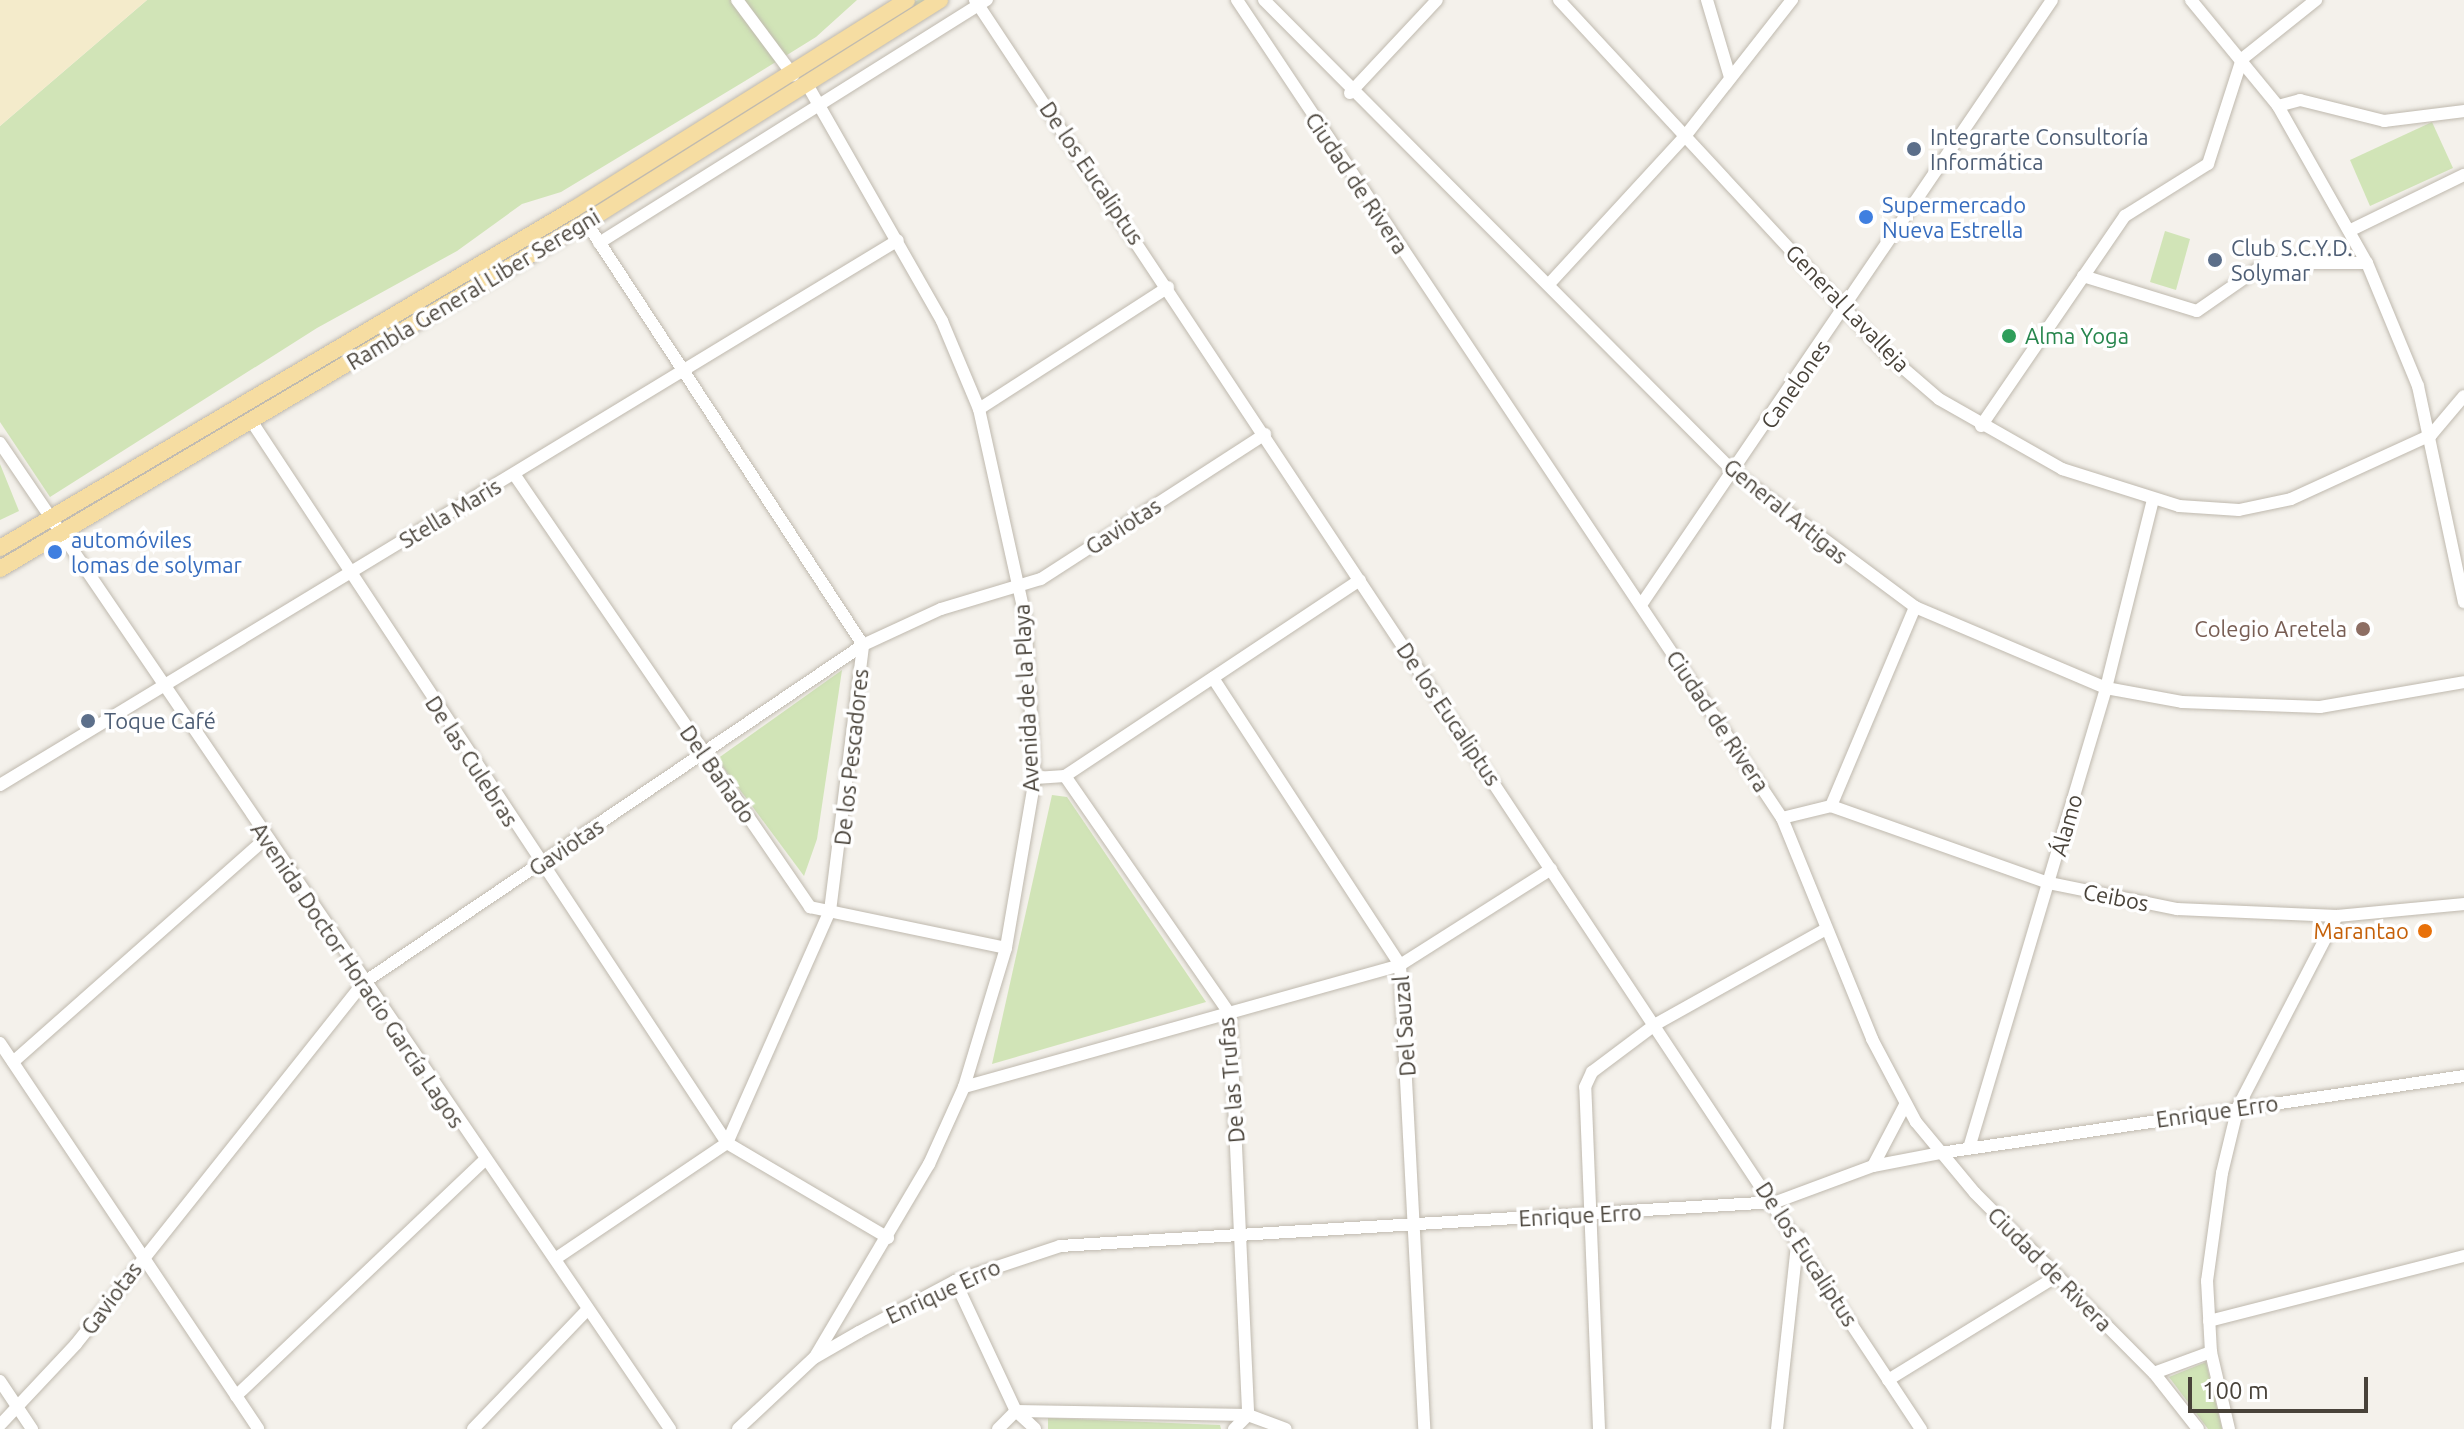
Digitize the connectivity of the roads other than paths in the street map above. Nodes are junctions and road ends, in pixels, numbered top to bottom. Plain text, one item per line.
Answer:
1 (737, 0) edge
2 (907, 0) edge
3 (940, 0) edge
4 (1237, 0) edge
5 (1264, 0) edge
6 (1437, 0) edge
7 (1559, 0) edge
8 (1707, 0) edge
9 (1792, 0) edge
10 (2052, 0) edge
11 (2191, 0) edge
12 (2316, 0) edge
13 (981, 3) edge
14 (2242, 59) junction
15 (793, 75) junction
16 (1730, 77) junction
17 (808, 86) junction
18 (1350, 93) junction
19 (2278, 106) junction
20 (821, 107) junction
21 (2464, 111) edge
22 (1686, 135) junction
23 (2464, 175) edge
24 (586, 222) junction
25 (2351, 230) junction
26 (898, 240) junction
27 (599, 243) junction
28 (2367, 263) junction
29 (2083, 276) junction
30 (1550, 283) junction
31 (1168, 287) junction
32 (1847, 308) junction
33 (679, 372) junction
34 (2464, 396) edge
35 (979, 409) junction
36 (252, 422) junction
37 (1981, 426) junction
38 (1265, 434) junction
39 (2431, 435) junction
40 (0, 443) edge
41 (1734, 472) junction
42 (514, 474) junction
43 (2153, 499) junction
44 (48, 520) junction
45 (58, 535) junction
46 (0, 548) edge
47 (0, 569) edge
48 (351, 573) junction
49 (1360, 580) junction
50 (1020, 587) junction
51 (2464, 602) edge
52 (1641, 605) junction
53 (1915, 607) junction
54 (863, 645) junction
55 (1213, 678) junction
56 (2464, 682) edge
57 (160, 686) junction
58 (2106, 688) junction
59 (703, 753) junction
60 (1065, 776) junction
61 (1035, 778) junction
62 (0, 785) edge
63 (1831, 806) junction
64 (1782, 818) junction
65 (265, 839) junction
66 (539, 866) junction
67 (1551, 869) junction
68 (2049, 883) junction
69 (2464, 904) edge
70 (830, 911) junction
71 (2337, 916) junction
72 (1826, 929) junction
73 (1006, 948) junction
74 (1400, 965) junction
75 (363, 983) junction
76 (1230, 1014) junction
77 (1656, 1024) junction
78 (0, 1043) edge
79 (13, 1062) junction
80 (2464, 1076) edge
81 (964, 1087) junction
82 (1905, 1105) junction
83 (2238, 1107) junction
84 (727, 1143) junction
85 (1969, 1148) junction
86 (1940, 1153) junction
87 (485, 1160) junction
88 (1873, 1166) junction
89 (1776, 1202) junction
90 (1590, 1215) junction
91 (1415, 1224) junction
92 (1241, 1233) junction
93 (1798, 1236) junction
94 (888, 1238) junction
95 (2464, 1256) edge
96 (143, 1257) junction
97 (555, 1259) junction
98 (2057, 1276) junction
99 (955, 1281) junction
100 (588, 1309) junction
101 (2209, 1321) junction
102 (2211, 1352) junction
103 (814, 1358) junction
104 (2154, 1373) junction
105 (1888, 1380) junction
106 (0, 1381) edge
107 (236, 1396) junction
108 (17, 1408) junction
109 (1016, 1411) junction
110 (1248, 1415) junction
111 (0, 1425) edge
112 (32, 1429) edge
113 (258, 1429) edge
114 (473, 1429) edge
115 (670, 1429) edge
116 (738, 1429) edge
117 (998, 1429) edge
118 (1035, 1429) edge
119 (1234, 1429) edge
120 (1286, 1429) edge
121 (1424, 1429) edge
122 (1599, 1429) edge
123 (1777, 1429) edge
124 (1921, 1429) edge
125 (2198, 1429) edge
126 (2229, 1429) edge

1 - 15 street
2 - 15 main road, Rambla General Liber Seregni
3 - 17 main road, Rambla General Liber Seregni
4 - 52 street, Ciudad de Rivera
5 - 18 street, General Artigas
6 - 18 street
7 - 22 street, General Lavalleja
8 - 16 street
9 - 16 street
10 - 32 street, Canelones
11 - 14 street
12 - 14 street
13 - 20 street
13 - 31 street, De los Eucaliptus
14 - 19 street
14 - 29 street
15 - 44 main road, Rambla General Liber Seregni
16 - 22 street
17 - 20 street, Avenida de la Playa
17 - 24 main road, Rambla General Liber Seregni
18 - 30 street, General Artigas
19 - 21 street
19 - 25 street
20 - 26 street, Avenida de la Playa
20 - 27 street
22 - 30 street
22 - 32 street, General Lavalleja
23 - 25 street
24 - 27 street, De los Pescadores
24 - 36 main road, Rambla General Liber Seregni
25 - 28 street
26 - 33 street, Stella Maris
26 - 35 street, Avenida de la Playa
27 - 33 street, De los Pescadores
28 - 29 street
28 - 39 street
29 - 37 street
30 - 41 street, General Artigas
31 - 35 street
31 - 38 street, De los Eucaliptus
32 - 37 street, General Lavalleja
32 - 41 street, Canelones
33 - 42 street, Stella Maris
33 - 54 street, De los Pescadores
34 - 39 street, General Lavalleja
35 - 50 street, Avenida de la Playa
36 - 45 main road, Rambla General Liber Seregni
36 - 48 street, De las Culebras
37 - 43 street, General Lavalleja
38 - 49 street, De los Eucaliptus
38 - 50 street, Gaviotas
39 - 43 street, General Lavalleja
39 - 51 street
40 - 44 street, Avenida Doctor Horacio García Lagos
41 - 52 street, Canelones
41 - 53 street, General Artigas
42 - 48 street, Stella Maris
42 - 59 street, Del Bañado
43 - 58 street, Álamo
44 - 45 street, Avenida Doctor Horacio García Lagos
44 - 46 main road, Rambla General Liber Seregni
45 - 47 main road, Rambla General Liber Seregni
45 - 57 street, Avenida Doctor Horacio García Lagos
48 - 57 street, Stella Maris
48 - 66 street, De las Culebras
49 - 55 street
49 - 67 street, De los Eucaliptus
50 - 54 street, Gaviotas
50 - 61 street, Avenida de la Playa
52 - 64 street, Ciudad de Rivera
53 - 58 street, General Artigas
53 - 63 street
54 - 59 street, Gaviotas
54 - 70 street, De los Pescadores
55 - 60 street
55 - 74 street, Del Sauzal
56 - 58 street, General Artigas
57 - 62 street, Stella Maris
57 - 65 street, Avenida Doctor Horacio García Lagos
58 - 68 street, Álamo
59 - 66 street, Gaviotas
59 - 70 street, Del Bañado
60 - 61 street
60 - 76 street, De las Trufas
61 - 73 street, Avenida de la Playa
63 - 64 street
63 - 68 street, Ceibos
64 - 72 street, Ciudad de Rivera
65 - 75 street, Avenida Doctor Horacio García Lagos
65 - 79 street
66 - 75 street, Gaviotas
66 - 84 street, De las Culebras
67 - 74 street
67 - 77 street, De los Eucaliptus
68 - 71 street, Ceibos
68 - 85 street, Álamo
69 - 71 street, Ceibos
70 - 73 street, Del Bañado
70 - 84 street, De los Pescadores
71 - 83 street
72 - 77 street
72 - 82 street, Ciudad de Rivera
73 - 81 street, Avenida de la Playa
74 - 76 street
74 - 91 street, Del Sauzal
75 - 87 street, Avenida Doctor Horacio García Lagos
75 - 96 street, Gaviotas
76 - 81 street
76 - 92 street, De las Trufas
77 - 89 street, De los Eucaliptus
77 - 90 street
78 - 79 street
79 - 96 street
80 - 83 street, Enrique Erro
81 - 94 street, Avenida de la Playa
82 - 86 street, Ciudad de Rivera
82 - 88 street
83 - 85 street, Enrique Erro
83 - 101 street
84 - 94 street, De las Culebras
84 - 97 street
85 - 86 street, Enrique Erro
86 - 88 street, Enrique Erro
86 - 98 street, Ciudad de Rivera
87 - 97 street, Avenida Doctor Horacio García Lagos
87 - 107 street
88 - 89 street, Enrique Erro
89 - 90 street, Enrique Erro
89 - 93 street, De los Eucaliptus
90 - 91 street, Enrique Erro
90 - 122 street
91 - 92 street, Enrique Erro
91 - 121 street, Del Sauzal
92 - 99 street, Enrique Erro
92 - 110 street, De las Trufas
93 - 105 street, De los Eucaliptus
93 - 123 street
94 - 103 street, Avenida de la Playa
95 - 101 street
96 - 107 street
96 - 108 street, Gaviotas
97 - 100 street, Avenida Doctor Horacio García Lagos
98 - 104 street, Ciudad de Rivera
98 - 105 street
99 - 103 street, Enrique Erro
99 - 109 street
100 - 114 street
100 - 115 street, Avenida Doctor Horacio García Lagos
101 - 102 street
102 - 104 street
102 - 126 street
103 - 116 street, Enrique Erro
104 - 125 street, Ciudad de Rivera
105 - 124 street, De los Eucaliptus
106 - 108 street
107 - 113 street
108 - 111 street, Gaviotas
108 - 112 street
109 - 110 street
109 - 117 street
109 - 118 street
110 - 119 street
110 - 120 street

